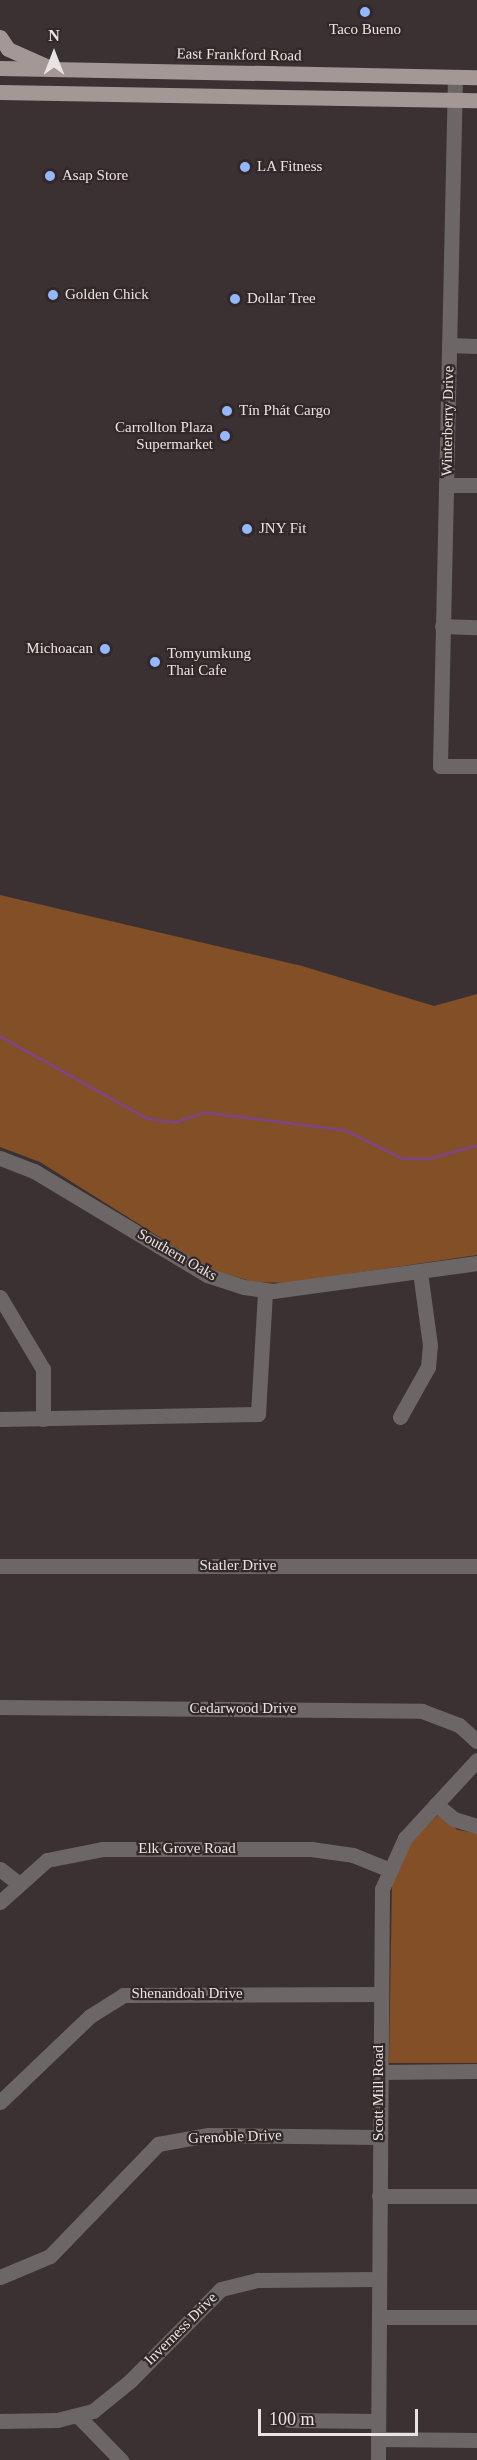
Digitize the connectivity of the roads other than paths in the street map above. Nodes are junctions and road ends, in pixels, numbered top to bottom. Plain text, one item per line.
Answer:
1 (0, 37) edge
2 (0, 68) edge
3 (55, 69) junction
4 (223, 73) junction
5 (455, 77) junction
6 (477, 77) edge
7 (0, 92) edge
8 (222, 97) junction
9 (454, 99) junction
10 (477, 100) edge
11 (449, 345) junction
12 (477, 346) edge
13 (446, 485) junction
14 (477, 485) edge
15 (442, 626) junction
16 (477, 627) edge
17 (477, 766) edge
18 (0, 1158) edge
19 (477, 1263) edge
20 (420, 1272) junction
21 (266, 1291) junction
22 (0, 1297) edge
23 (400, 1417) dead end
24 (0, 1419) edge
25 (43, 1419) junction
26 (0, 1566) edge
27 (477, 1566) edge
28 (0, 1707) edge
29 (477, 1741) edge
30 (477, 1761) edge
31 (436, 1804) junction
32 (477, 1826) edge
33 (0, 1869) edge
34 (388, 1869) junction
35 (18, 1883) junction
36 (0, 1902) edge
37 (380, 1994) junction
38 (477, 2071) edge
39 (379, 2072) junction
40 (0, 2102) edge
41 (379, 2136) junction
42 (379, 2196) junction
43 (477, 2196) edge
44 (0, 2277) edge
45 (379, 2279) junction
46 (379, 2316) junction
47 (477, 2316) edge
48 (78, 2416) junction
49 (289, 2420) dead end
50 (0, 2421) edge
51 (378, 2421) junction
52 (378, 2439) junction
53 (477, 2440) edge
54 (121, 2460) edge
55 (378, 2460) edge

1 - 3 main road
2 - 3 main road, East Frankford Road
3 - 4 main road, East Frankford Road
4 - 5 main road, East Frankford Road
4 - 8 main road
5 - 6 main road, East Frankford Road
5 - 9 street, Winterberry Drive
7 - 8 main road
8 - 9 main road
9 - 10 main road
9 - 11 street, Winterberry Drive
11 - 12 street
11 - 13 street, Winterberry Drive
13 - 14 street
13 - 15 street, Winterberry Drive
15 - 16 street
15 - 17 street, Winterberry Drive
18 - 21 street, Southern Oaks
19 - 20 street, Southern Oaks
20 - 21 street, Southern Oaks
20 - 23 street
21 - 25 street
22 - 25 street
24 - 25 street
26 - 27 street, Statler Drive
28 - 29 street, Cedarwood Drive
30 - 31 street, Scott Mill Road
31 - 32 street
31 - 34 street, Scott Mill Road
33 - 35 street
34 - 35 street, Elk Grove Road
34 - 37 street, Scott Mill Road
35 - 36 street, Elk Grove Road
37 - 39 street, Scott Mill Road
37 - 40 street, Shenandoah Drive
38 - 39 street
39 - 41 street, Scott Mill Road
41 - 42 street, Scott Mill Road
41 - 44 street, Grenoble Drive
42 - 43 street
42 - 45 street, Scott Mill Road
45 - 46 street, Scott Mill Road
45 - 48 street, Inverness Drive
46 - 47 street
46 - 51 street, Scott Mill Road
48 - 50 street, Inverness Drive
48 - 54 street
49 - 51 street
51 - 52 street, Scott Mill Road
52 - 53 street
52 - 55 street, Scott Mill Road

